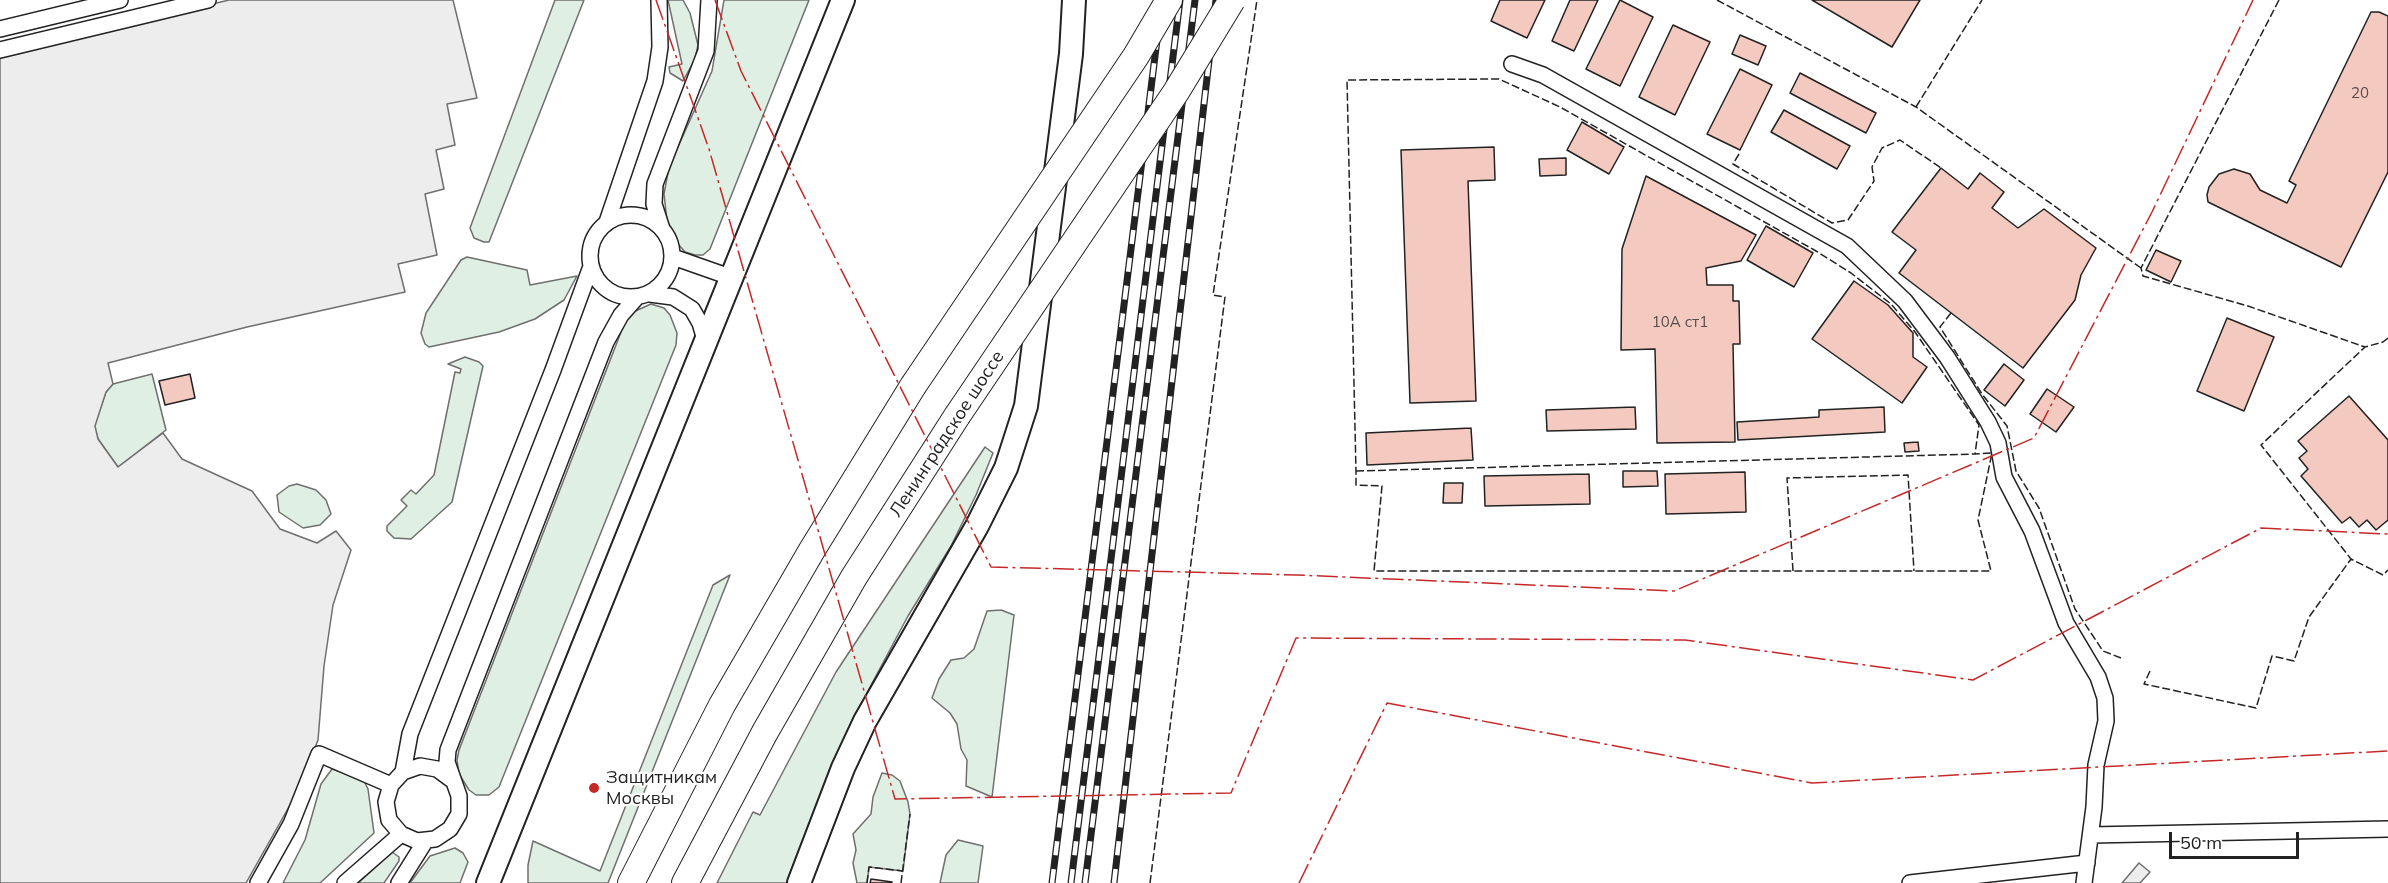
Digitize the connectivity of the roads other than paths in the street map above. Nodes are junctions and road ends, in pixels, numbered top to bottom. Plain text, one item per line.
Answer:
1 (120, 0) edge
2 (208, 0) edge
3 (659, 0) edge
4 (709, 0) edge
5 (1074, 0) edge
6 (1169, 0) edge
7 (1232, 0) edge
8 (839, 5) edge
9 (0, 29) edge
10 (0, 50) edge
11 (1512, 64) dead end
12 (607, 222) junction
13 (662, 230) junction
14 (674, 257) junction
15 (590, 269) junction
16 (730, 278) junction
17 (643, 295) junction
18 (705, 340) junction
19 (403, 772) junction
20 (452, 780) junction
21 (391, 785) junction
22 (2388, 829) edge
23 (401, 834) junction
24 (2091, 835) junction
25 (426, 840) junction
26 (2087, 863) junction
27 (494, 877) edge
28 (258, 883) edge
29 (345, 883) edge
30 (399, 883) edge
31 (631, 883) edge
32 (685, 883) edge
33 (799, 883) edge
34 (1910, 883) edge
35 (2084, 883) edge

1 - 9 street
2 - 10 street
3 - 12 street
4 - 13 street
5 - 33 main road
6 - 31 highway, bridge
7 - 32 highway, Ленинградское шоссе, bridge
8 - 16 main road
11 - 24 street
12 - 13 street
12 - 15 street
13 - 14 street
14 - 16 street
14 - 17 street
15 - 17 street
15 - 19 street
16 - 18 main road
17 - 18 street
17 - 20 street
18 - 27 main road
19 - 20 street
19 - 21 street
20 - 25 street
21 - 23 street
21 - 28 street
22 - 24 street
23 - 25 street
23 - 29 street
24 - 26 street
25 - 30 street
26 - 34 street
26 - 35 street

